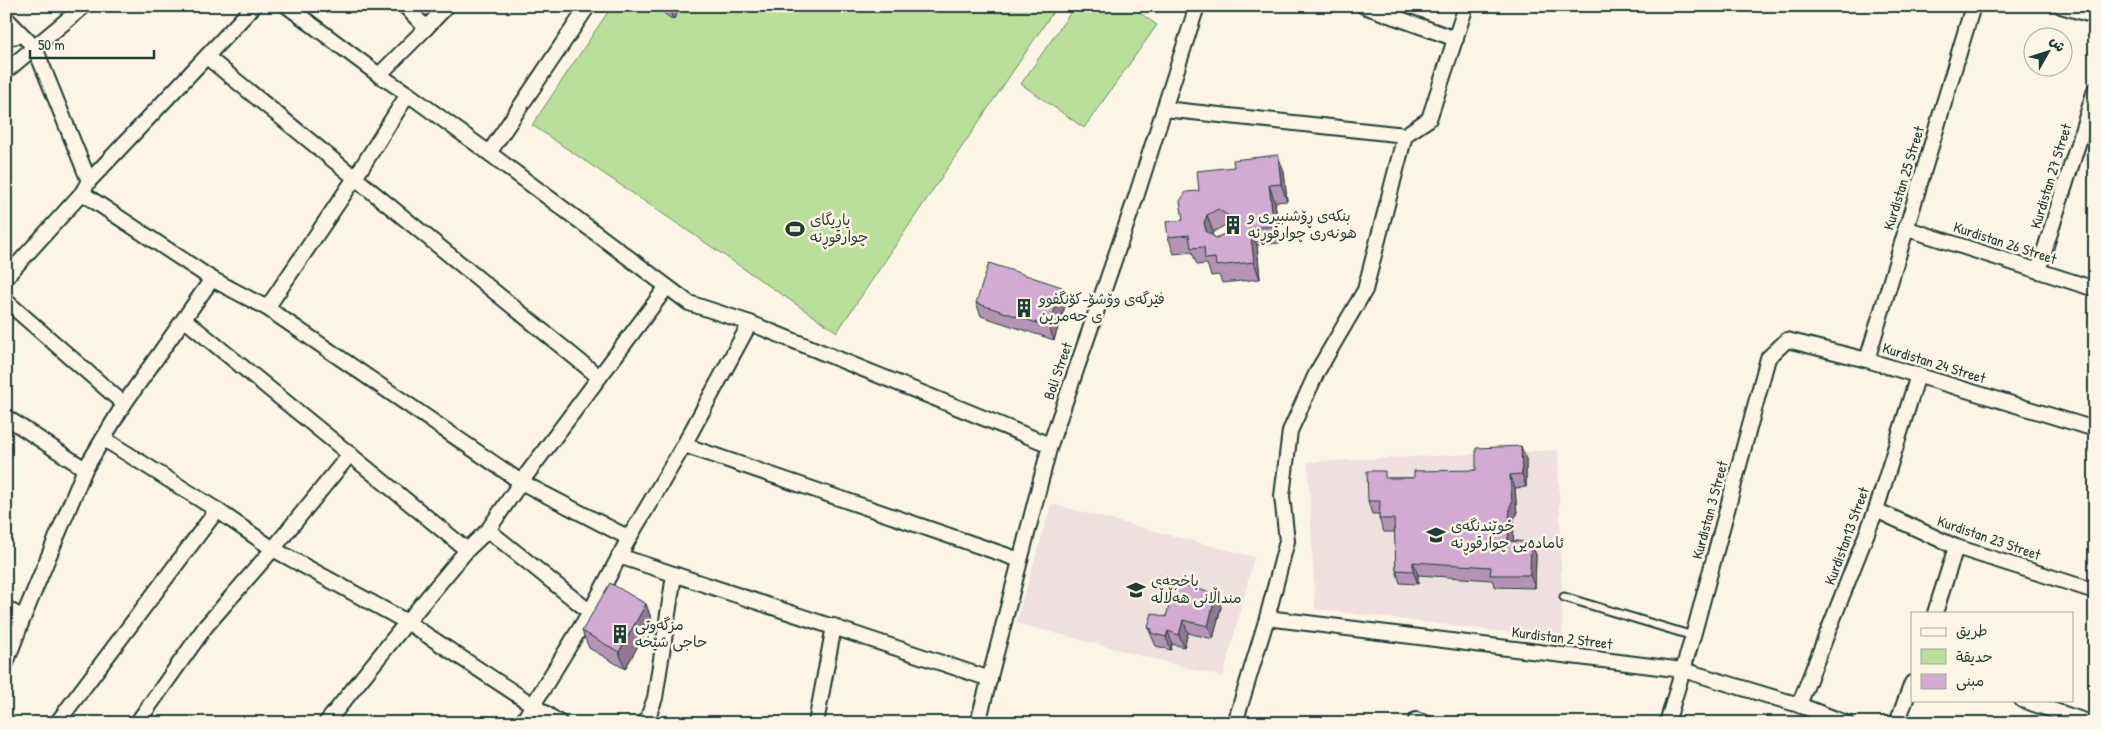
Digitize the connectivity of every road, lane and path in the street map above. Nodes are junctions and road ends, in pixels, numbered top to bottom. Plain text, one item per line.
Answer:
1 (84, 6) edge
2 (254, 6) edge
3 (287, 6) edge
4 (405, 6) edge
5 (447, 6) edge
6 (588, 6) edge
7 (1197, 6) edge
8 (1364, 6) edge
9 (1466, 6) edge
10 (1973, 6) edge
11 (2061, 6) edge
12 (2095, 16) edge
13 (6, 18) edge
14 (426, 28) junction
15 (22, 35) junction
16 (6, 38) edge
17 (1456, 39) junction
18 (35, 48) junction
19 (207, 57) junction
20 (6, 71) edge
21 (379, 75) junction
22 (2095, 90) edge
23 (408, 94) junction
24 (1164, 109) junction
25 (1404, 135) junction
26 (489, 153) junction
27 (355, 178) junction
28 (89, 181) junction
29 (82, 193) junction
30 (1906, 228) junction
31 (2038, 271) junction
32 (6, 277) edge
33 (212, 280) junction
34 (666, 288) junction
35 (2095, 289) edge
36 (6, 301) edge
37 (267, 308) junction
38 (185, 320) junction
39 (750, 323) junction
40 (1768, 358) joint
41 (1867, 360) junction
42 (1918, 375) junction
43 (599, 377) junction
44 (124, 404) junction
45 (6, 417) edge
46 (2095, 429) edge
47 (104, 438) junction
48 (684, 445) junction
49 (1050, 445) junction
50 (350, 454) junction
51 (84, 469) junction
52 (522, 482) junction
53 (217, 510) junction
54 (1876, 510) junction
55 (488, 530) junction
56 (629, 538) junction
57 (1956, 547) junction
58 (273, 549) junction
59 (467, 550) junction
60 (619, 556) junction
61 (1020, 560) junction
62 (674, 575) junction
63 (2095, 591) edge
64 (1564, 597) dead end
65 (6, 608) edge
66 (590, 612) junction
67 (1935, 612) edge
68 (23, 618) junction
69 (1268, 618) junction
70 (407, 622) junction
71 (834, 626) junction
72 (1693, 636) junction
73 (6, 663) edge
74 (1683, 670) junction
75 (990, 679) junction
76 (1911, 685) edge
77 (2026, 702) edge
78 (532, 705) junction
79 (1799, 705) junction
80 (2057, 718) edge
81 (64, 720) edge
82 (137, 723) edge
83 (326, 723) edge
84 (522, 723) edge
85 (560, 723) edge
86 (646, 723) edge
87 (816, 723) edge
88 (978, 723) edge
89 (1235, 723) edge
90 (1667, 723) edge
91 (1846, 723) edge
92 (1897, 723) edge
93 (2091, 723) edge

1 - 18 street
2 - 19 street
3 - 21 street
4 - 14 street
5 - 14 street
6 - 26 street
7 - 24 street, Boli Street
8 - 17 street
9 - 17 street
10 - 30 street, Kurdistan 25 Street
11 - 12 street
13 - 15 street
14 - 21 street
15 - 16 street
15 - 18 street
17 - 25 street
18 - 20 street
18 - 28 street
19 - 27 street
19 - 28 street
21 - 23 street
22 - 31 street, Kurdistan 27 Street
23 - 26 street
23 - 27 street
24 - 25 street
24 - 49 street, Boli Street
25 - 69 street
26 - 34 street
27 - 37 street
27 - 43 street
28 - 29 street
29 - 32 street
29 - 33 street
30 - 31 street, Kurdistan 26 Street
30 - 41 street, Kurdistan 25 Street
31 - 35 street, Kurdistan 26 Street
33 - 37 street
33 - 38 street
34 - 39 street
34 - 43 street
36 - 44 street
37 - 52 street
38 - 44 street
38 - 50 street
39 - 48 street
39 - 49 street
40 - 41 street, Kurdistan 24 Street
40 - 72 street, Kurdistan 3 Street
41 - 42 street, Kurdistan 24 Street
42 - 46 street, Kurdistan 24 Street
42 - 54 street, Kurdistan13 Street
43 - 52 street
44 - 47 street
45 - 51 street
47 - 51 street
47 - 53 street
48 - 56 street
48 - 61 street
49 - 61 street, Boli Street
50 - 58 street
50 - 59 street
51 - 68 street
52 - 55 street
52 - 56 street
53 - 58 street
53 - 81 street
54 - 57 street, Kurdistan 23 Street
54 - 79 street, Kurdistan13 Street
55 - 59 street
55 - 66 street
56 - 60 street
57 - 63 street, Kurdistan 23 Street
57 - 67 street
58 - 70 street
58 - 82 street
59 - 70 street
60 - 62 street
60 - 66 street
61 - 75 street, Boli Street
62 - 71 street
62 - 86 street
64 - 72 lane
65 - 68 street
66 - 78 street
68 - 73 street
69 - 74 street, Kurdistan 2 Street
69 - 89 street
70 - 78 street
70 - 83 street
71 - 75 street
71 - 87 street
72 - 74 street, Kurdistan 3 Street
74 - 79 street, Kurdistan 2 Street
74 - 90 street, Kurdistan 3 Street
75 - 88 street, Boli Street
76 - 92 street
77 - 80 street
78 - 84 street
78 - 85 street
79 - 91 street, Kurdistan 2 Street
80 - 93 street

